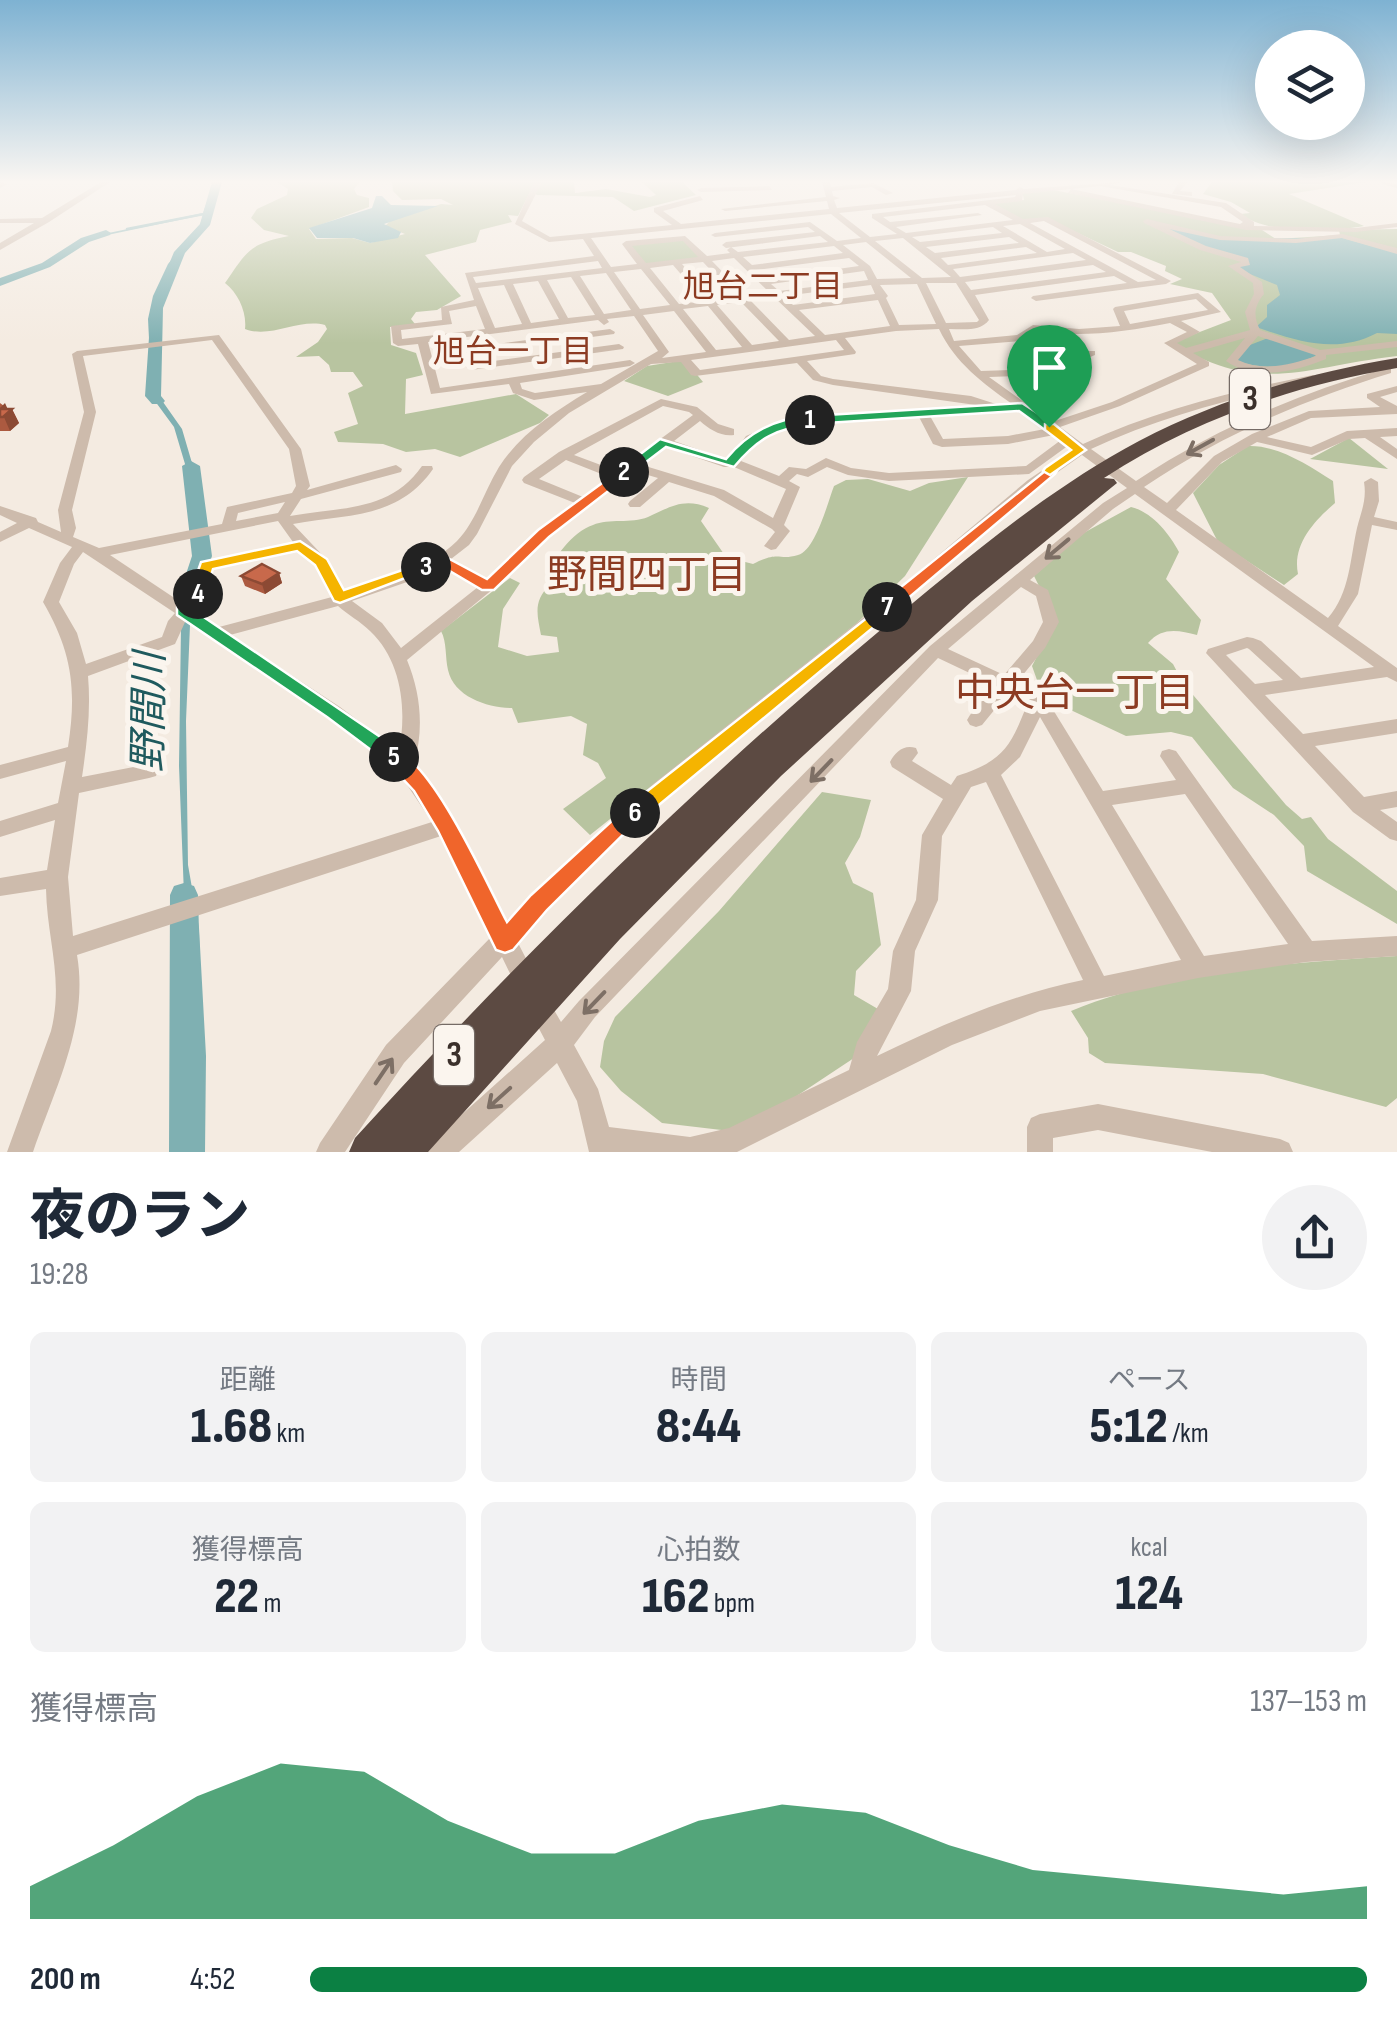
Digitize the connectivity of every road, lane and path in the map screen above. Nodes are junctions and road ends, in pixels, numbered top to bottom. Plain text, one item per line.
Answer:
1 (542, 236) edge
2 (585, 236) joint
3 (716, 236) edge
4 (807, 236) edge
5 (825, 236) edge
6 (867, 236) edge
7 (898, 236) edge
8 (905, 236) edge
9 (996, 236) edge
10 (1014, 236) edge
11 (1046, 236) edge
12 (1080, 236) edge
13 (1177, 236) edge
14 (1205, 236) edge
15 (1219, 236) edge
16 (870, 239) junction
17 (1186, 240) junction
18 (835, 243) junction
19 (1028, 244) junction
20 (726, 245) junction
21 (919, 245) junction
22 (1101, 247) junction
23 (1074, 251) junction
24 (1397, 251) edge
25 (1046, 254) junction
26 (736, 255) junction
27 (851, 255) junction
28 (935, 256) junction
29 (601, 258) junction
30 (705, 259) junction
31 (675, 262) junction
32 (1094, 262) junction
33 (643, 266) junction
34 (949, 267) junction
35 (749, 268) junction
36 (867, 268) junction
37 (609, 270) junction
38 (1115, 273) junction
39 (574, 274) junction
40 (541, 278) junction
41 (961, 279) junction
42 (920, 280) junction
43 (508, 282) junction
44 (763, 282) junction
45 (876, 282) junction
46 (1048, 283) junction
47 (1138, 285) junction
48 (473, 286) junction
49 (998, 289) junction
50 (971, 293) junction
51 (1069, 293) junction
52 (776, 294) junction
53 (882, 296) junction
54 (1036, 298) dead end
55 (744, 299) junction
56 (479, 302) junction
57 (1018, 302) dead end
58 (710, 303) junction
59 (824, 304) junction
60 (676, 308) junction
61 (790, 308) junction
62 (639, 312) junction
63 (836, 314) dead end
64 (601, 317) junction
65 (1172, 320) junction
66 (565, 322) junction
67 (942, 326) junction
68 (528, 327) junction
69 (1126, 327) junction
70 (896, 328) junction
71 (491, 332) junction
72 (610, 332) junction
73 (1256, 332) junction
74 (461, 336) junction
75 (838, 336) junction
76 (822, 338) junction
77 (422, 340) junction
78 (1395, 341) edge
79 (786, 344) junction
80 (951, 344) junction
81 (619, 347) junction
82 (750, 349) junction
83 (466, 351) junction
84 (1184, 352) junction
85 (1319, 352) junction
86 (1090, 353) dead end
87 (713, 354) junction
88 (674, 356) junction
89 (800, 360) junction
90 (637, 366) junction
91 (472, 368) junction
92 (1394, 368) edge
93 (978, 374) junction
94 (1327, 376) junction
95 (514, 380) junction
96 (478, 385) junction
97 (610, 386) junction
98 (1397, 389) edge
99 (1014, 408) junction
100 (1395, 410) edge
101 (700, 415) junction
102 (924, 415) junction
103 (1052, 429) junction
104 (730, 432) dead end
105 (1397, 432) edge
106 (1368, 434) junction
107 (1256, 438) junction
108 (665, 442) junction
109 (1073, 445) junction
110 (564, 455) junction
111 (1397, 455) edge
112 (734, 462) junction
113 (632, 466) junction
114 (396, 469) dead end
115 (427, 469) dead end
116 (1117, 475) junction
117 (618, 476) junction
118 (666, 478) junction
119 (781, 481) junction
120 (1371, 482) dead end
121 (297, 496) junction
122 (583, 502) junction
123 (635, 504) dead end
124 (0, 510) edge
125 (1167, 511) junction
126 (284, 519) junction
127 (1366, 519) junction
128 (30, 521) junction
129 (778, 526) junction
130 (1397, 526) edge
131 (228, 527) junction
132 (0, 538) edge
133 (81, 545) junction
134 (300, 545) junction
135 (771, 546) dead end
136 (442, 560) junction
137 (1019, 580) junction
138 (488, 586) junction
139 (340, 598) junction
140 (183, 611) junction
141 (1328, 627) junction
142 (217, 632) junction
143 (936, 650) junction
144 (398, 658) junction
145 (82, 672) junction
146 (1394, 672) edge
147 (1006, 683) junction
148 (1296, 683) junction
149 (1251, 690) junction
150 (1038, 699) junction
151 (976, 720) dead end
152 (1397, 726) edge
153 (1299, 742) junction
154 (74, 752) junction
155 (1169, 756) dead end
156 (900, 761) dead end
157 (404, 765) junction
158 (150, 771) dead end
159 (0, 772) edge
160 (992, 776) junction
161 (1190, 786) junction
162 (70, 787) junction
163 (953, 796) junction
164 (1397, 798) edge
165 (1100, 799) junction
166 (1360, 806) junction
167 (65, 810) junction
168 (446, 826) junction
169 (0, 829) edge
170 (1397, 833) edge
171 (57, 878) junction
172 (0, 887) edge
173 (505, 942) junction
174 (1397, 946) edge
175 (64, 949) junction
176 (1306, 952) junction
177 (1198, 968) junction
178 (549, 970) junction
179 (1098, 986) junction
180 (559, 1044) junction
181 (859, 1078) junction
182 (600, 1145) edge
183 (20, 1152) edge
184 (330, 1152) edge
185 (369, 1152) edge
186 (402, 1152) edge
187 (439, 1152) edge
188 (1040, 1152) edge
189 (1280, 1152) edge

1 - 2 street
2 - 29 street
3 - 20 street
4 - 20 street
5 - 18 street
6 - 16 street
7 - 16 street
8 - 21 street
9 - 21 street
10 - 19 street
11 - 23 street
12 - 22 street
13 - 17 street
14 - 17 street
15 - 24 street
16 - 18 street
16 - 42 street
17 - 73 street
18 - 26 street
18 - 27 street
19 - 25 street
19 - 28 street
20 - 26 street
21 - 28 street
22 - 23 street
22 - 47 street
23 - 25 street
23 - 32 street
25 - 34 street
26 - 30 street
26 - 35 street
27 - 35 street
27 - 36 street
28 - 34 street
29 - 37 street
29 - 48 street
30 - 31 street
30 - 33 street
30 - 55 street
31 - 33 street
31 - 58 street
32 - 38 street
32 - 41 street
33 - 37 street
33 - 60 street
34 - 41 street
35 - 44 street
36 - 44 street
36 - 45 street
37 - 39 street
37 - 62 street
38 - 46 street
38 - 47 street
39 - 40 street
39 - 64 street
40 - 43 street
40 - 66 street
41 - 42 street
41 - 50 street
42 - 45 street
42 - 67 street
43 - 48 street
43 - 68 street
44 - 52 street
45 - 52 street
45 - 53 street
46 - 49 street
46 - 51 street
47 - 51 street
48 - 56 street
49 - 50 street
49 - 57 street
50 - 67 street
51 - 54 street
52 - 55 street
52 - 61 street
53 - 59 street
53 - 70 street
55 - 58 street
55 - 79 street
56 - 71 street
56 - 77 street
58 - 60 street
58 - 82 street
59 - 61 street
59 - 63 street
60 - 62 street
60 - 87 street
61 - 76 street
62 - 64 street
62 - 88 street
64 - 66 street
64 - 72 street
65 - 69 street
65 - 69 street
65 - 84 street
66 - 68 street
67 - 70 street
67 - 80 street
68 - 71 street
69 - 80 street
70 - 75 street
71 - 74 street
72 - 81 street
72 - 83 street
73 - 84 street
73 - 85 street
73 - 85 street
74 - 77 street
74 - 83 street
75 - 76 street
75 - 89 street
76 - 79 street
77 - 96 street
78 - 85 street
79 - 82 street
80 - 93 street
81 - 90 street
81 - 91 street
82 - 87 street
83 - 91 street
84 - 103 street
86 - 93 street
87 - 88 street
88 - 89 street
88 - 90 street
89 - 99 street
90 - 95 street
90 - 97 street
91 - 96 street
92 - 94 highway, 3
92 -> 116 highway, 3
93 - 99 street
94 - 109 street
94 - 116 highway, 3
95 - 96 street
95 - 97 street
97 - 136 street
98 - 100 street
99 - 102 street
99 - 103 street
100 - 107 street
101 - 104 street
101 - 108 street
101 - 110 street
102 - 103 street
102 - 112 street
103 - 109 street
105 - 106 street
106 - 107 street
106 - 111 street
107 - 125 street
108 - 112 street
108 - 113 street
109 - 116 street
109 - 119 street
109 - 173 street
110 - 117 street
110 - 122 street
112 - 119 street
113 - 117 street
113 - 118 street
114 - 121 street
115 - 126 street
116 - 125 street
116 -> 137 street
116 - 178 highway, 3
117 - 122 street
118 - 123 street
118 - 129 street
119 - 129 street
120 - 127 street
121 - 126 street
121 - 131 street
121 - 133 street
122 - 138 street
124 - 128 street
125 - 141 street
126 - 131 street
126 - 134 street
127 - 130 street
127 - 141 street
128 - 132 street
128 - 133 street
129 - 135 street
131 - 133 street
133 - 140 street
133 - 145 street
134 - 139 street
134 - 140 street
136 - 138 street
136 - 139 street
137 - 143 street
137 - 147 street
138 - 144 street
139 - 142 street
139 - 144 street
140 - 142 street
140 - 145 street
141 - 146 street
142 - 157 street
143 - 147 street
143 -> 180 street
144 - 157 street
145 - 154 street
146 - 148 street
147 - 150 street
147 - 151 street
148 - 149 street
148 - 149 street
149 - 153 street
150 - 160 street
150 - 165 street
152 - 153 street
153 - 166 street
154 - 159 street
154 - 162 street
155 - 161 street
156 - 163 street
157 - 168 street
158 - 162 street
160 - 163 street
160 - 179 street
161 - 165 street
161 - 176 street
162 - 167 street
163 - 181 street
164 - 166 street
165 - 177 street
166 - 170 street
167 - 169 street
167 - 171 street
168 - 173 street
168 - 175 street
171 - 172 street
171 - 175 street
173 - 180 street
184 -> 173 street
174 - 176 street
175 - 183 street
176 - 177 street
177 - 179 street
178 - 185 highway, 3
178 - 186 highway, 3
179 - 181 street
180 - 182 street
180 -> 187 street
181 - 182 street
188 - 189 street

